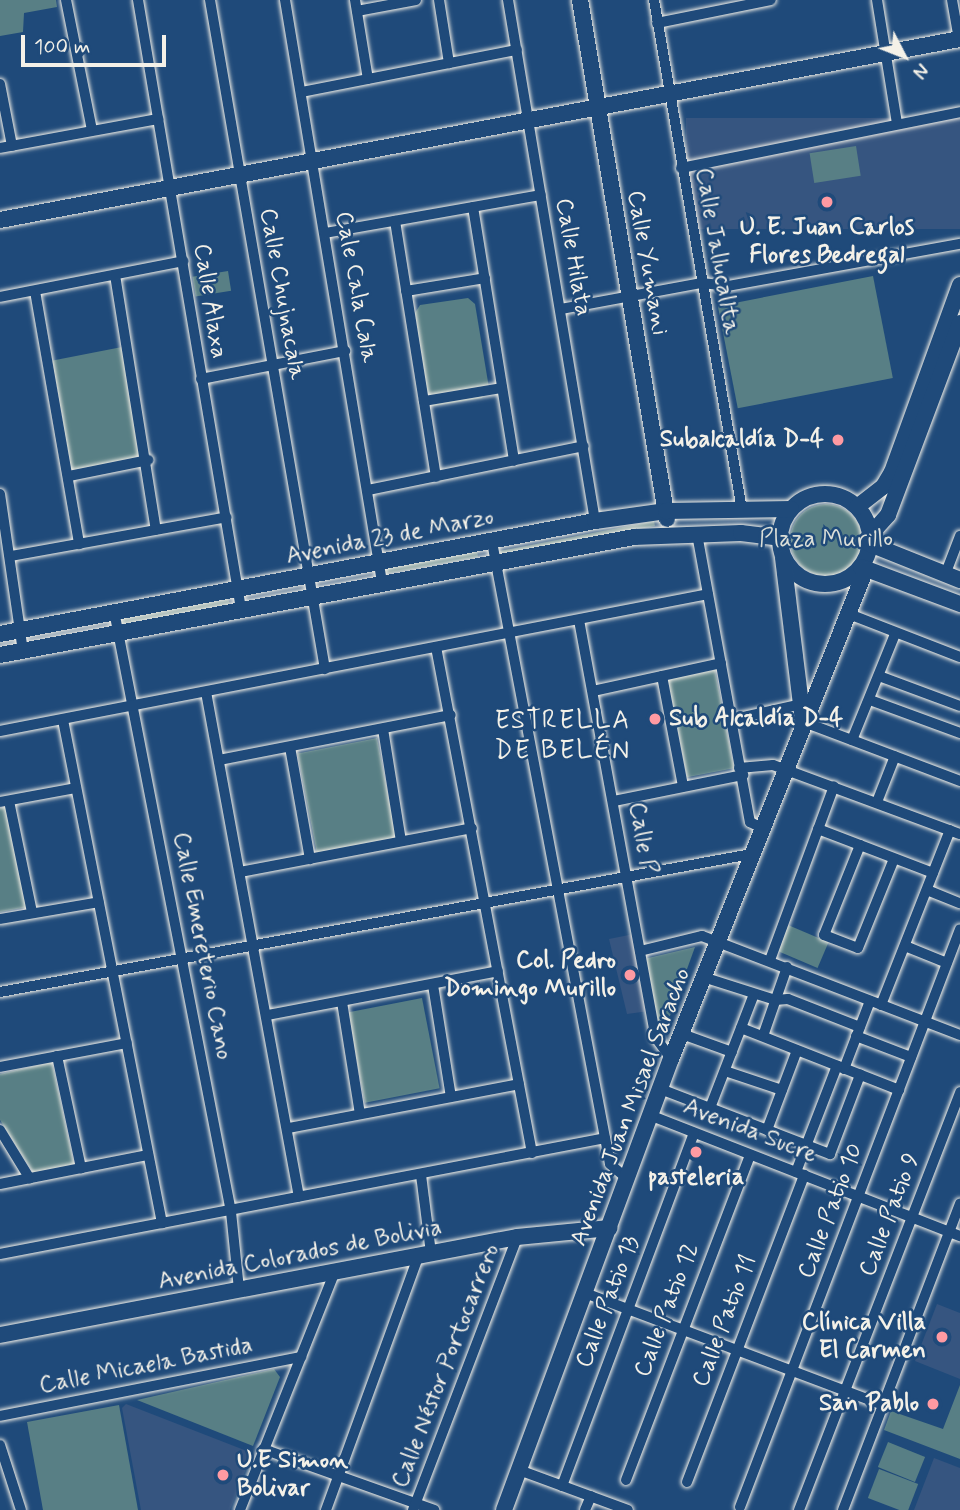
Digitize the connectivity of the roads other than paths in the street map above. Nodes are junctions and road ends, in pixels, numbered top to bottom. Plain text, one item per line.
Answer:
1 (66, 0) edge
2 (138, 0) edge
3 (211, 0) edge
4 (285, 0) edge
5 (416, 0) edge
6 (439, 0) edge
7 (508, 0) edge
8 (580, 0) edge
9 (654, 0) edge
10 (771, 0) edge
11 (877, 0) edge
12 (952, 0) edge
13 (726, 4) edge
14 (356, 6) edge
15 (657, 23) junction
16 (959, 39) edge
17 (517, 50) junction
18 (887, 52) junction
19 (449, 63) junction
20 (368, 79) junction
21 (0, 84) edge
22 (302, 92) junction
23 (667, 96) junction
24 (598, 108) junction
25 (960, 112) edge
26 (158, 119) junction
27 (528, 121) junction
28 (897, 123) junction
29 (92, 130) junction
30 (12, 146) junction
31 (0, 148) edge
32 (313, 161) junction
33 (681, 168) junction
34 (240, 175) junction
35 (170, 188) junction
36 (541, 195) junction
37 (473, 207) junction
38 (0, 220) edge
39 (395, 221) junction
40 (326, 233) junction
41 (960, 244) edge
42 (183, 261) junction
43 (115, 275) junction
44 (485, 278) junction
45 (701, 284) junction
46 (960, 285) edge
47 (34, 291) junction
48 (406, 291) junction
49 (630, 295) junction
50 (0, 298) edge
51 (561, 309) junction
52 (960, 323) edge
53 (952, 339) edge
54 (345, 351) junction
55 (273, 365) junction
56 (201, 379) junction
57 (502, 388) junction
58 (424, 401) junction
59 (584, 446) junction
60 (148, 460) junction
61 (514, 461) junction
62 (69, 476) junction
63 (436, 477) junction
64 (368, 490) junction
65 (0, 494) edge
66 (858, 507) junction
67 (791, 509) junction
68 (742, 510) junction
69 (666, 511) junction
70 (227, 517) junction
71 (595, 522) junction
72 (156, 530) junction
73 (668, 533) junction
74 (697, 534) junction
75 (960, 537) edge
76 (870, 539) junction
77 (492, 542) junction
78 (79, 544) junction
79 (781, 545) junction
80 (11, 556) junction
81 (379, 562) junction
82 (497, 562) junction
83 (863, 568) junction
84 (308, 576) junction
85 (953, 577) edge
86 (382, 582) junction
87 (238, 589) junction
88 (708, 594) junction
89 (311, 596) junction
90 (960, 604) edge
91 (241, 609) junction
92 (114, 611) junction
93 (849, 614) junction
94 (579, 620) junction
95 (20, 631) junction
96 (120, 633) junction
97 (0, 634) edge
98 (508, 634) junction
99 (895, 634) junction
100 (436, 648) junction
101 (23, 651) junction
102 (0, 655) edge
103 (960, 657) edge
104 (721, 663) junction
105 (326, 669) junction
106 (663, 676) junction
107 (880, 676) junction
108 (593, 691) junction
109 (206, 692) junction
110 (870, 700) junction
111 (802, 704) junction
112 (135, 706) junction
113 (960, 706) edge
114 (451, 715) junction
115 (63, 720) junction
116 (730, 720) junction
117 (804, 722) junction
118 (383, 729) junction
119 (0, 731) edge
120 (960, 733) edge
121 (852, 740) junction
122 (290, 747) junction
123 (895, 756) junction
124 (219, 760) junction
125 (785, 770) junction
126 (741, 771) junction
127 (959, 777) edge
128 (683, 786) junction
129 (834, 786) junction
130 (76, 788) junction
131 (614, 801) junction
132 (4, 802) edge
133 (877, 803) junction
134 (471, 828) junction
135 (762, 828) junction
136 (818, 829) junction
137 (955, 832) edge
138 (401, 841) junction
139 (860, 845) junction
140 (751, 854) junction
141 (310, 859) junction
142 (894, 859) junction
143 (240, 872) junction
144 (933, 873) junction
145 (627, 874) junction
146 (556, 890) junction
147 (926, 890) junction
148 (99, 902) junction
149 (486, 902) junction
150 (960, 903) edge
151 (32, 912) junction
152 (0, 919) edge
153 (960, 929) edge
154 (719, 941) junction
155 (254, 943) junction
156 (905, 946) junction
157 (640, 951) junction
158 (183, 956) junction
159 (770, 960) junction
160 (947, 963) junction
161 (787, 967) junction
162 (113, 970) junction
163 (498, 971) junction
164 (703, 977) junction
165 (432, 985) junction
166 (0, 992) edge
167 (754, 994) junction
168 (775, 1000) junction
169 (870, 1001) junction
170 (342, 1002) junction
171 (881, 1005) junction
172 (268, 1014) junction
173 (924, 1022) junction
174 (741, 1028) junction
175 (858, 1031) junction
176 (682, 1034) junction
177 (960, 1035) edge
178 (763, 1037) junction
179 (127, 1043) junction
180 (797, 1050) junction
181 (732, 1052) junction
182 (57, 1056) junction
183 (911, 1057) junction
184 (671, 1059) junction
185 (0, 1067) edge
186 (841, 1067) junction
187 (725, 1071) junction
188 (860, 1075) junction
189 (519, 1084) junction
190 (663, 1090) junction
191 (782, 1090) junction
192 (899, 1090) junction
193 (960, 1092) edge
194 (451, 1097) junction
195 (710, 1108) junction
196 (360, 1114) junction
197 (652, 1116) junction
198 (289, 1128) junction
199 (0, 1130) edge
200 (767, 1130) junction
201 (694, 1133) junction
202 (605, 1138) junction
203 (806, 1145) junction
204 (532, 1153) junction
205 (750, 1154) junction
206 (148, 1155) junction
207 (81, 1168) junction
208 (800, 1173) junction
209 (421, 1175) junction
210 (30, 1178) junction
211 (627, 1179) junction
212 (0, 1184) edge
213 (860, 1195) junction
214 (299, 1197) junction
215 (960, 1204) edge
216 (230, 1212) junction
217 (912, 1217) junction
218 (162, 1223) junction
219 (610, 1228) junction
220 (955, 1234) edge
221 (517, 1237) junction
222 (0, 1254) edge
223 (425, 1254) junction
224 (335, 1271) junction
225 (239, 1290) junction
226 (585, 1293) junction
227 (628, 1309) junction
228 (681, 1329) junction
229 (0, 1335) edge
230 (736, 1349) junction
231 (301, 1357) junction
232 (792, 1371) junction
233 (843, 1390) junction
234 (883, 1405) junction
235 (0, 1416) edge
236 (0, 1445) edge
237 (263, 1449) junction
238 (519, 1470) junction
239 (340, 1473) junction
240 (626, 1480) dead end
241 (687, 1482) dead end
242 (562, 1486) junction
243 (591, 1496) junction
244 (414, 1506) edge
245 (740, 1507) dead end
246 (21, 1510) edge
247 (240, 1510) edge
248 (326, 1510) edge
249 (434, 1510) edge
250 (504, 1510) edge
251 (585, 1510) edge
252 (628, 1510) edge
253 (799, 1510) edge
254 (843, 1510) edge

1 - 29 street
2 - 26 street, Calle Alaxa
3 - 34 street, Calle Chujnacala
4 - 22 street, Cale Cala Cala
5 - 14 street
6 - 19 street
7 - 17 street, Calle Hilata
8 - 24 street, Calle Yumani
9 - 15 street, Calle Jallucallta
10 - 13 street
11 - 18 street
12 - 16 street
13 - 15 street
14 - 20 street
15 - 23 street, Calle Jallucallta
16 - 18 street
17 - 19 street
17 - 27 street, Calle Hilata
18 - 23 street
18 - 28 street
19 - 20 street
20 - 22 street
21 - 30 street
22 - 32 street, Cale Cala Cala
23 - 24 street
23 - 33 street, Calle Jallucallta
24 - 27 street
24 - 49 street, Calle Yumani
25 - 28 street
26 - 29 street
26 - 35 street, Calle Alaxa
27 - 32 street
27 - 36 street, Calle Hilata
28 - 33 street
29 - 30 street
30 - 31 street
32 - 34 street
32 - 40 street, Cale Cala Cala
33 - 45 street, Calle Jallucallta
34 - 35 street
34 - 55 street, Calle Chujnacala
35 - 38 street
35 - 42 street, Calle Alaxa
36 - 37 street
36 - 51 street, Calle Hilata
37 - 39 street
37 - 44 street
39 - 40 street
39 - 48 street
40 - 54 street, Cale Cala Cala
41 - 45 street
42 - 43 street
42 - 56 street, Calle Alaxa
43 - 47 street
43 - 60 street
44 - 48 street
44 - 57 street
45 - 49 street
45 - 68 street, Calle Jallucallta
46 - 53 street
47 - 50 street
47 - 62 street
48 - 58 street
49 - 51 street
49 - 69 street, Calle Yumani
51 - 59 street, Calle Hilata
52 - 53 street
53 - 66 street
53 - 76 street
54 - 55 street
54 - 64 street, Cale Cala Cala
55 - 56 street
55 - 84 street, Calle Chujnacala
56 - 70 street, Calle Alaxa
57 - 58 street
57 - 61 street
58 - 63 street
59 - 61 street
59 - 71 street, Calle Hilata
60 - 62 street
60 - 72 street
61 - 63 street
62 - 78 street
63 - 64 street
64 - 81 street, Cale Cala Cala
65 - 80 street
66 - 67 street
66 - 76 street
67 - 68 street, Avenida 23 de Marzo
67 - 79 street
68 - 69 street, Avenida 23 de Marzo
69 - 71 street, Avenida 23 de Marzo
69 - 73 street, Calle Yumani
70 - 72 street
70 - 87 street, Calle Alaxa
71 - 77 street, Avenida 23 de Marzo
72 - 78 street
73 - 74 street, Avenida 23 de Marzo
73 - 82 street, Avenida 23 de Marzo
74 - 79 street, Avenida 23 de Marzo
74 - 88 street
75 - 85 street
76 - 83 street
76 - 85 street
77 - 81 street, Avenida 23 de Marzo
77 - 82 street
78 - 80 street
79 - 83 street
79 - 111 street, Avenida Juan Misael Saracho
80 - 95 street
81 - 84 street, Avenida 23 de Marzo
81 - 86 street, Cale Cala Cala
82 - 86 street, Avenida 23 de Marzo
82 - 98 street
83 - 90 street
83 - 93 street, Avenida Juan Misael Saracho
84 - 87 street, Avenida 23 de Marzo
84 - 89 street, Calle Chujnacala
86 - 89 street, Avenida 23 de Marzo
87 - 91 street, Calle Alaxa
87 - 92 street, Avenida 23 de Marzo
88 - 94 street
88 - 104 street
89 - 91 street, Avenida 23 de Marzo
89 - 105 street, Calle Chujnacala
91 - 96 street, Avenida 23 de Marzo
92 - 95 street, Avenida 23 de Marzo
92 - 96 street, Calle Emereterio Cano
93 - 99 street
93 - 117 street, Avenida Juan Misael Saracho
94 - 98 street
94 - 108 street, Calle P
95 - 97 street, Avenida 23 de Marzo
95 - 101 street
96 - 101 street, Avenida 23 de Marzo
96 - 112 street, Calle Emereterio Cano
98 - 100 street
98 - 146 street
99 - 103 street
99 - 107 street
100 - 105 street
100 - 114 street
101 - 102 street, Avenida 23 de Marzo
104 - 106 street
104 - 116 street
105 - 109 street
106 - 108 street
106 - 128 street
107 - 110 street
107 - 113 street
108 - 131 street, Calle P
109 - 112 street
109 - 124 street
110 - 120 street
110 - 121 street
111 - 116 street
111 - 117 street, Avenida Juan Misael Saracho
112 - 115 street
112 - 158 street, Calle Emereterio Cano
114 - 118 street
114 - 134 street
115 - 119 street
115 - 130 street
116 - 126 street
117 - 121 street
117 - 125 street, Avenida Juan Misael Saracho
118 - 122 street
118 - 138 street
121 - 123 street
122 - 124 street
122 - 141 street
123 - 127 street
123 - 133 street
124 - 143 street
125 - 126 street
125 - 129 street
125 - 135 street, Avenida Juan Misael Saracho
126 - 128 street
126 - 135 street
128 - 131 street
129 - 133 street
129 - 136 street
130 - 132 street
130 - 148 street
131 - 145 street, Calle P
132 - 151 street
133 - 137 street
134 - 138 street
134 - 149 street
135 - 140 street, Avenida Juan Misael Saracho
136 - 139 street
136 - 159 street
137 - 144 street
138 - 141 street
139 - 142 street
139 - 142 street
140 - 145 street
140 - 154 street, Avenida Juan Misael Saracho
141 - 143 street
142 - 144 street
143 - 155 street
144 - 147 street
145 - 146 street
145 - 157 street, Calle P
146 - 149 street
146 - 202 street
147 - 150 street
147 - 156 street
148 - 151 street
148 - 162 street
149 - 155 street
149 - 163 street
151 - 152 street
153 - 160 street, Calle Patio 10
154 - 157 street
154 - 159 street
154 - 164 street, Avenida Juan Misael Saracho
155 - 158 street
155 - 172 street
156 - 160 street
156 - 171 street
157 - 184 street, Calle P
158 - 162 street
158 - 216 street, Calle Emereterio Cano
159 - 161 street
160 - 173 street, Calle Patio 10
161 - 168 street
161 - 169 street
162 - 166 street
162 - 179 street
163 - 165 street
163 - 189 street
164 - 167 street
164 - 176 street, Avenida Juan Misael Saracho
165 - 170 street
165 - 194 street
167 - 168 street
167 - 174 street
168 - 175 street
168 - 178 street
169 - 171 street
169 - 175 street, Calle Patio 11
170 - 172 street
170 - 196 street
171 - 173 street
172 - 198 street
173 - 177 street
173 - 183 street, Calle Patio 10
174 - 178 street
174 - 181 street
175 - 183 street
175 - 186 street, Calle Patio 11
176 - 181 street
176 - 184 street, Avenida Juan Misael Saracho
178 - 180 street
179 - 182 street
179 - 206 street
180 - 186 street
180 - 191 street
181 - 187 street
182 - 185 street
182 - 207 street
183 - 192 street, Calle Patio 10
184 - 190 street, Avenida Juan Misael Saracho
186 - 188 street
186 - 203 street, Calle Patio 11
187 - 191 street
187 - 195 street
188 - 192 street
188 - 203 street
189 - 194 street
189 - 204 street
190 - 195 street
190 - 197 street, Avenida Juan Misael Saracho
191 - 200 street
192 - 213 street, Calle Patio 10
193 - 217 street, Calle Patio 9
194 - 196 street
195 - 200 street
196 - 198 street
197 - 201 street, Avenida Sucre
197 - 211 street, Avenida Juan Misael Saracho
198 - 214 street
199 - 210 street
200 - 203 street
201 - 205 street, Avenida Sucre
201 - 227 street, Calle Patio 13
202 - 204 street
202 - 211 street
203 - 208 street, Calle Patio 11
204 - 209 street
205 - 208 street, Avenida Sucre
205 - 228 street, Calle Patio 12
206 - 207 street
206 - 218 street
207 - 210 street
208 - 213 street, Avenida Sucre
208 - 230 street, Calle Patio 11
209 - 214 street
209 - 223 street
210 - 212 street
211 - 219 street, Avenida Juan Misael Saracho
213 - 217 street, Avenida Sucre
213 - 232 street, Calle Patio 10
214 - 216 street
215 - 220 street
216 - 218 street
216 - 225 street, Calle Emereterio Cano
217 - 220 street, Avenida Sucre
217 - 233 street, Calle Patio 9
218 - 222 street
219 - 221 street, Avenida Colorados de Bolivia
219 - 226 street, Avenida Juan Misael Saracho
220 - 234 street
221 - 223 street, Avenida Colorados de Bolivia
221 - 244 street, Calle Néstor Portocarrero
223 - 224 street, Avenida Colorados de Bolivia
223 - 239 street
224 - 225 street, Avenida Colorados de Bolivia
224 - 231 street
225 - 229 street, Avenida Colorados de Bolivia
226 - 227 street
226 - 238 street, Avenida Juan Misael Saracho
227 - 228 street
227 - 242 street, Calle Patio 13
228 - 230 street
228 - 240 street, Calle Patio 12
230 - 232 street
230 - 241 street, Calle Patio 11
231 - 235 street, Calle Micaela Bastida
231 - 237 street
232 - 233 street
232 - 245 street, Calle Patio 10
233 - 234 street
233 - 253 street, Calle Patio 9
234 - 254 street
236 - 246 street
237 - 239 street
237 - 247 street
238 - 242 street
238 - 250 street, Avenida Juan Misael Saracho
239 - 244 street
239 - 248 street
242 - 243 street
243 - 251 street
243 - 252 street
244 - 249 street

